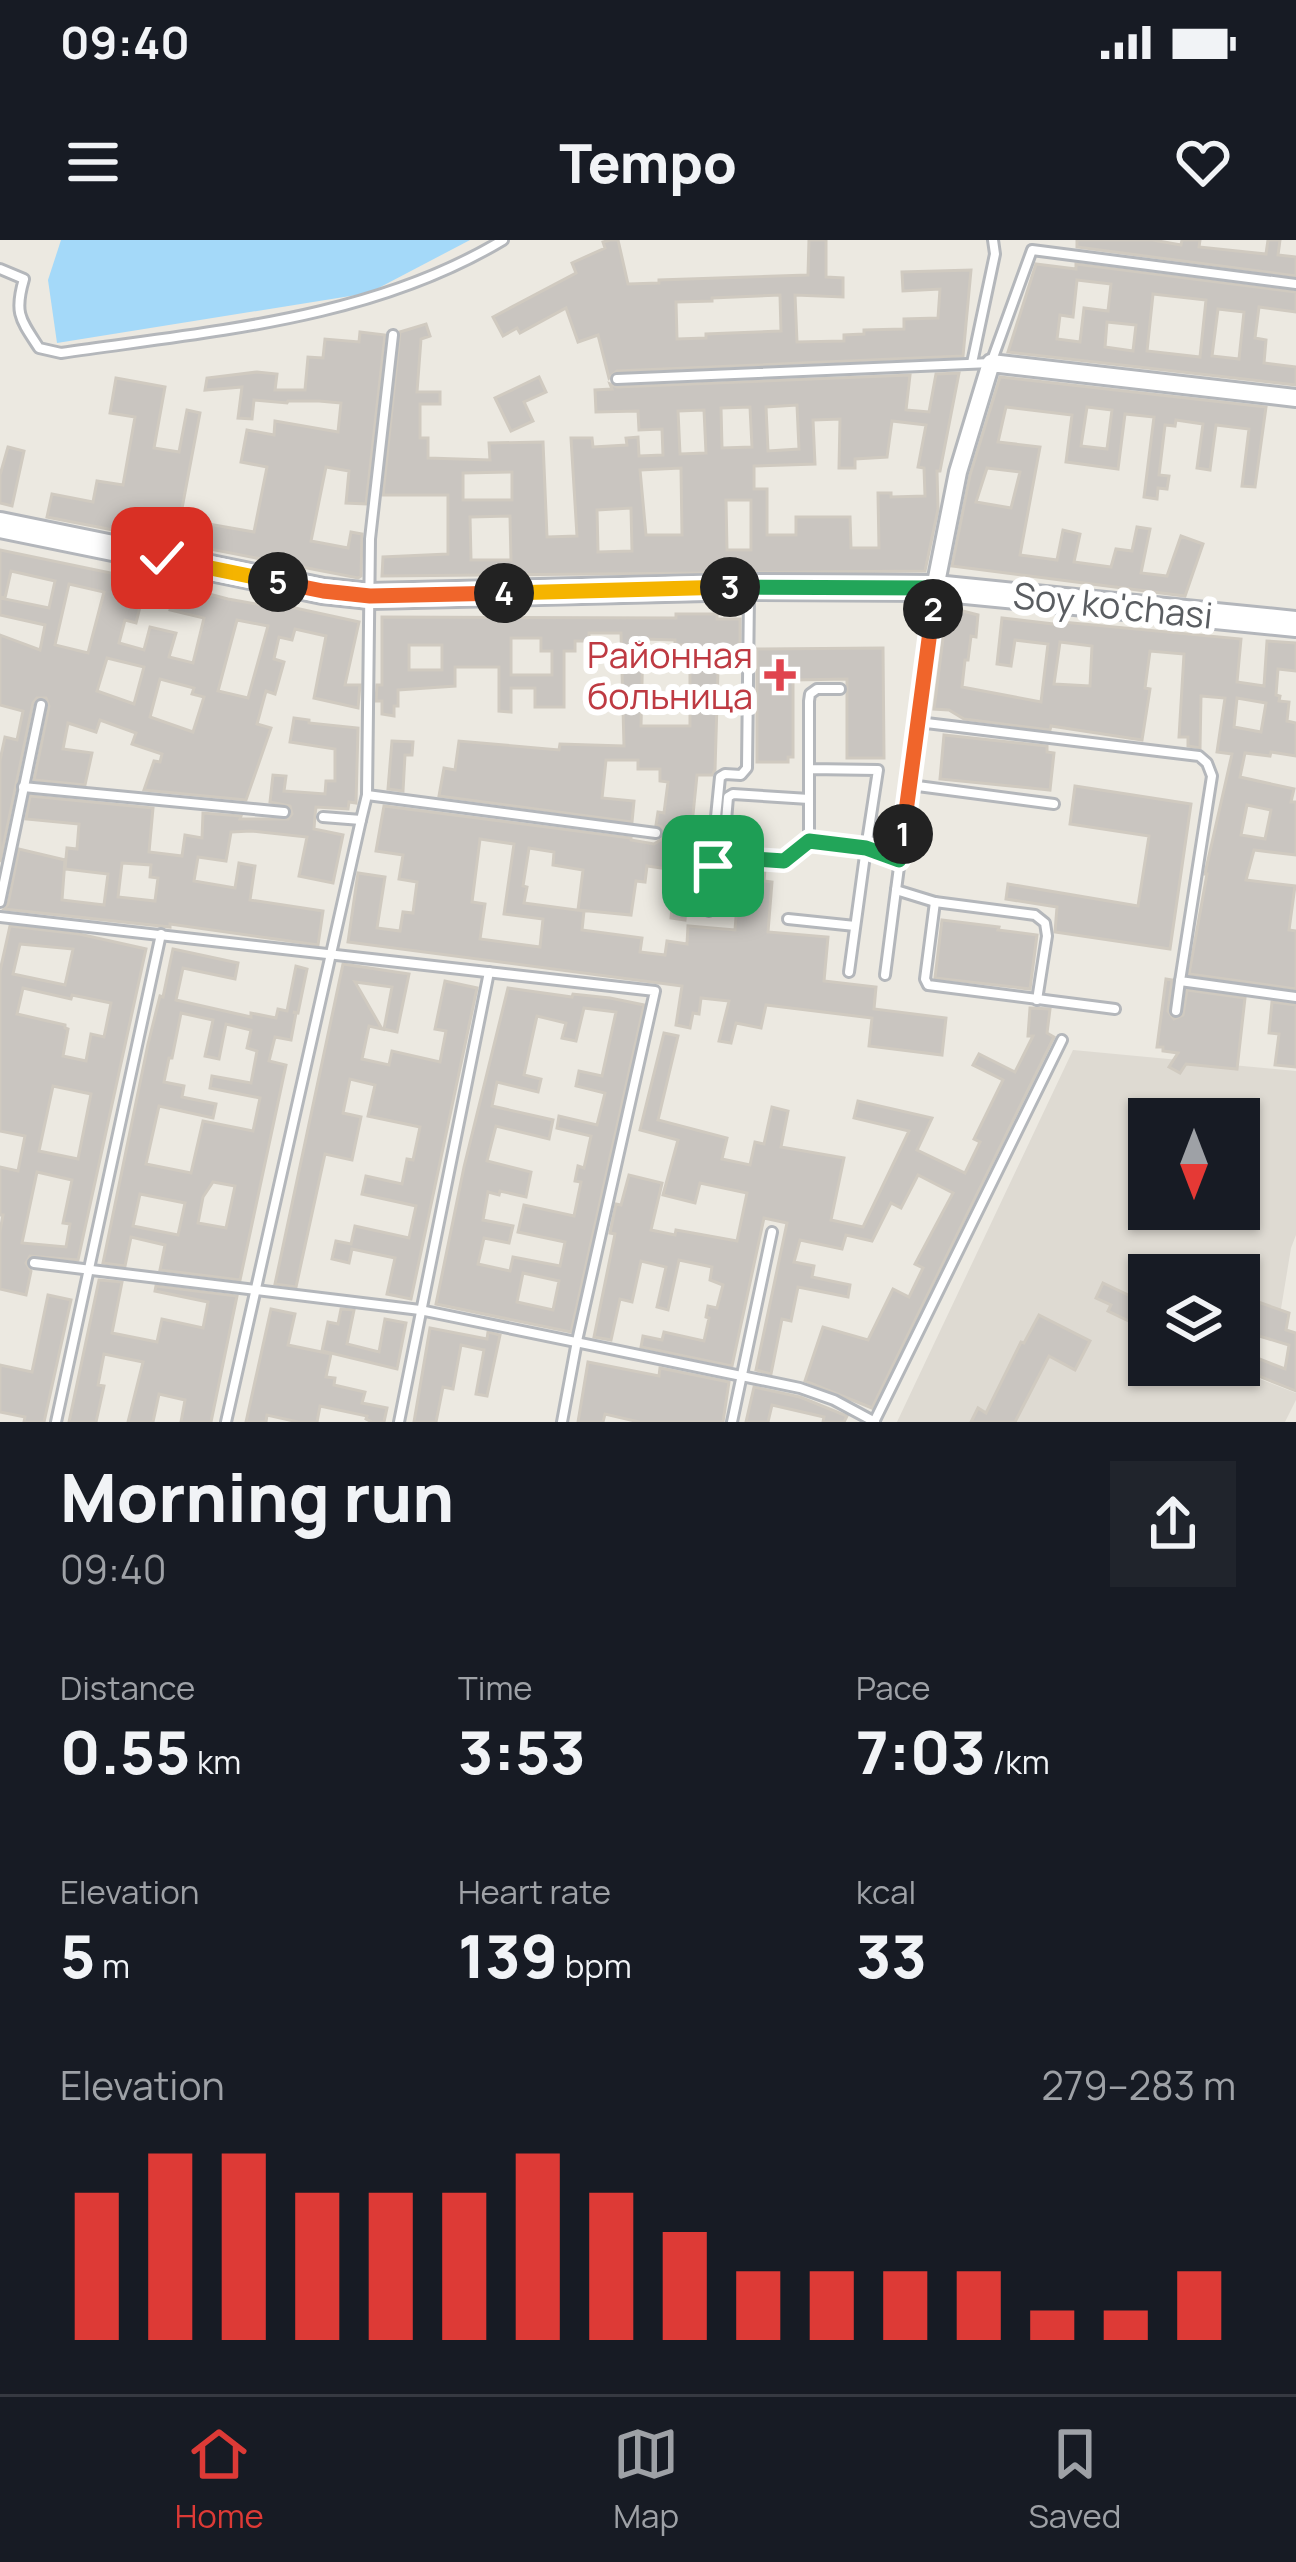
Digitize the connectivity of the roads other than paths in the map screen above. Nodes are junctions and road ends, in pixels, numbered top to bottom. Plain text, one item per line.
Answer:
1 (503, 240) edge
2 (993, 240) edge
3 (0, 269) edge
4 (1296, 284) edge
5 (393, 335) dead end
6 (981, 363) junction
7 (617, 379) dead end
8 (1296, 398) edge
9 (0, 525) edge
10 (749, 587) junction
11 (935, 588) junction
12 (370, 596) junction
13 (1296, 624) edge
14 (840, 689) dead end
15 (41, 705) dead end
16 (918, 722) junction
17 (809, 769) junction
18 (910, 785) junction
19 (23, 787) junction
20 (367, 795) junction
21 (809, 799) junction
22 (1054, 804) dead end
23 (284, 812) dead end
24 (323, 817) dead end
25 (361, 820) junction
26 (715, 827) dead end
27 (656, 833) dead end
28 (809, 841) junction
29 (866, 848) junction
30 (723, 857) junction
31 (899, 860) junction
32 (896, 890) junction
33 (0, 902) edge
34 (935, 902) junction
35 (710, 911) dead end
36 (0, 917) edge
37 (788, 919) dead end
38 (855, 926) junction
39 (160, 934) junction
40 (329, 954) junction
41 (489, 972) junction
42 (849, 972) dead end
43 (885, 976) dead end
44 (1180, 981) junction
45 (1296, 997) edge
46 (1037, 1000) junction
47 (1115, 1009) dead end
48 (1176, 1011) dead end
49 (1062, 1040) dead end
50 (772, 1232) dead end
51 (34, 1263) dead end
52 (89, 1268) junction
53 (254, 1291) junction
54 (420, 1310) junction
55 (577, 1341) junction
56 (741, 1377) junction
57 (56, 1422) edge
58 (226, 1422) edge
59 (399, 1422) edge
60 (562, 1422) edge
61 (733, 1422) edge
62 (874, 1422) edge

1 - 3 lane
2 - 6 lane
4 - 6 lane
5 - 12 lane
6 - 7 lane
6 - 8 street
6 - 11 street
9 - 12 main road, Soy ko'chasi
10 - 11 main road, Soy ko'chasi
10 - 12 main road, Soy ko'chasi
10 - 26 lane
11 - 13 main road, Soy ko'chasi
11 - 16 lane
12 - 20 lane
14 - 17 lane
15 - 19 lane
16 - 18 lane
16 - 44 lane
17 - 21 lane
17 - 29 lane
18 - 22 lane
18 - 31 lane
19 - 23 lane
19 - 33 lane
20 - 25 lane
20 - 27 lane
21 - 28 lane
21 - 30 lane
24 - 25 lane
25 - 40 lane
28 - 29 lane
28 - 30 lane
29 - 31 lane
29 - 38 lane
30 - 35 lane
31 - 32 lane
32 - 34 lane
32 - 43 lane
34 - 46 lane
34 - 46 lane
36 - 39 lane
37 - 38 lane
38 - 42 lane
39 - 40 lane
39 - 52 lane
40 - 41 lane
40 - 53 lane
41 - 54 lane
41 - 55 lane
44 - 45 lane
44 - 48 lane
46 - 47 lane
49 - 62 lane
50 - 56 lane
51 - 52 lane
52 - 53 lane
52 - 57 lane
53 - 54 lane
53 - 58 lane
54 - 55 lane
54 - 59 lane
55 - 56 lane
55 - 60 lane
56 - 61 lane
56 - 62 lane

